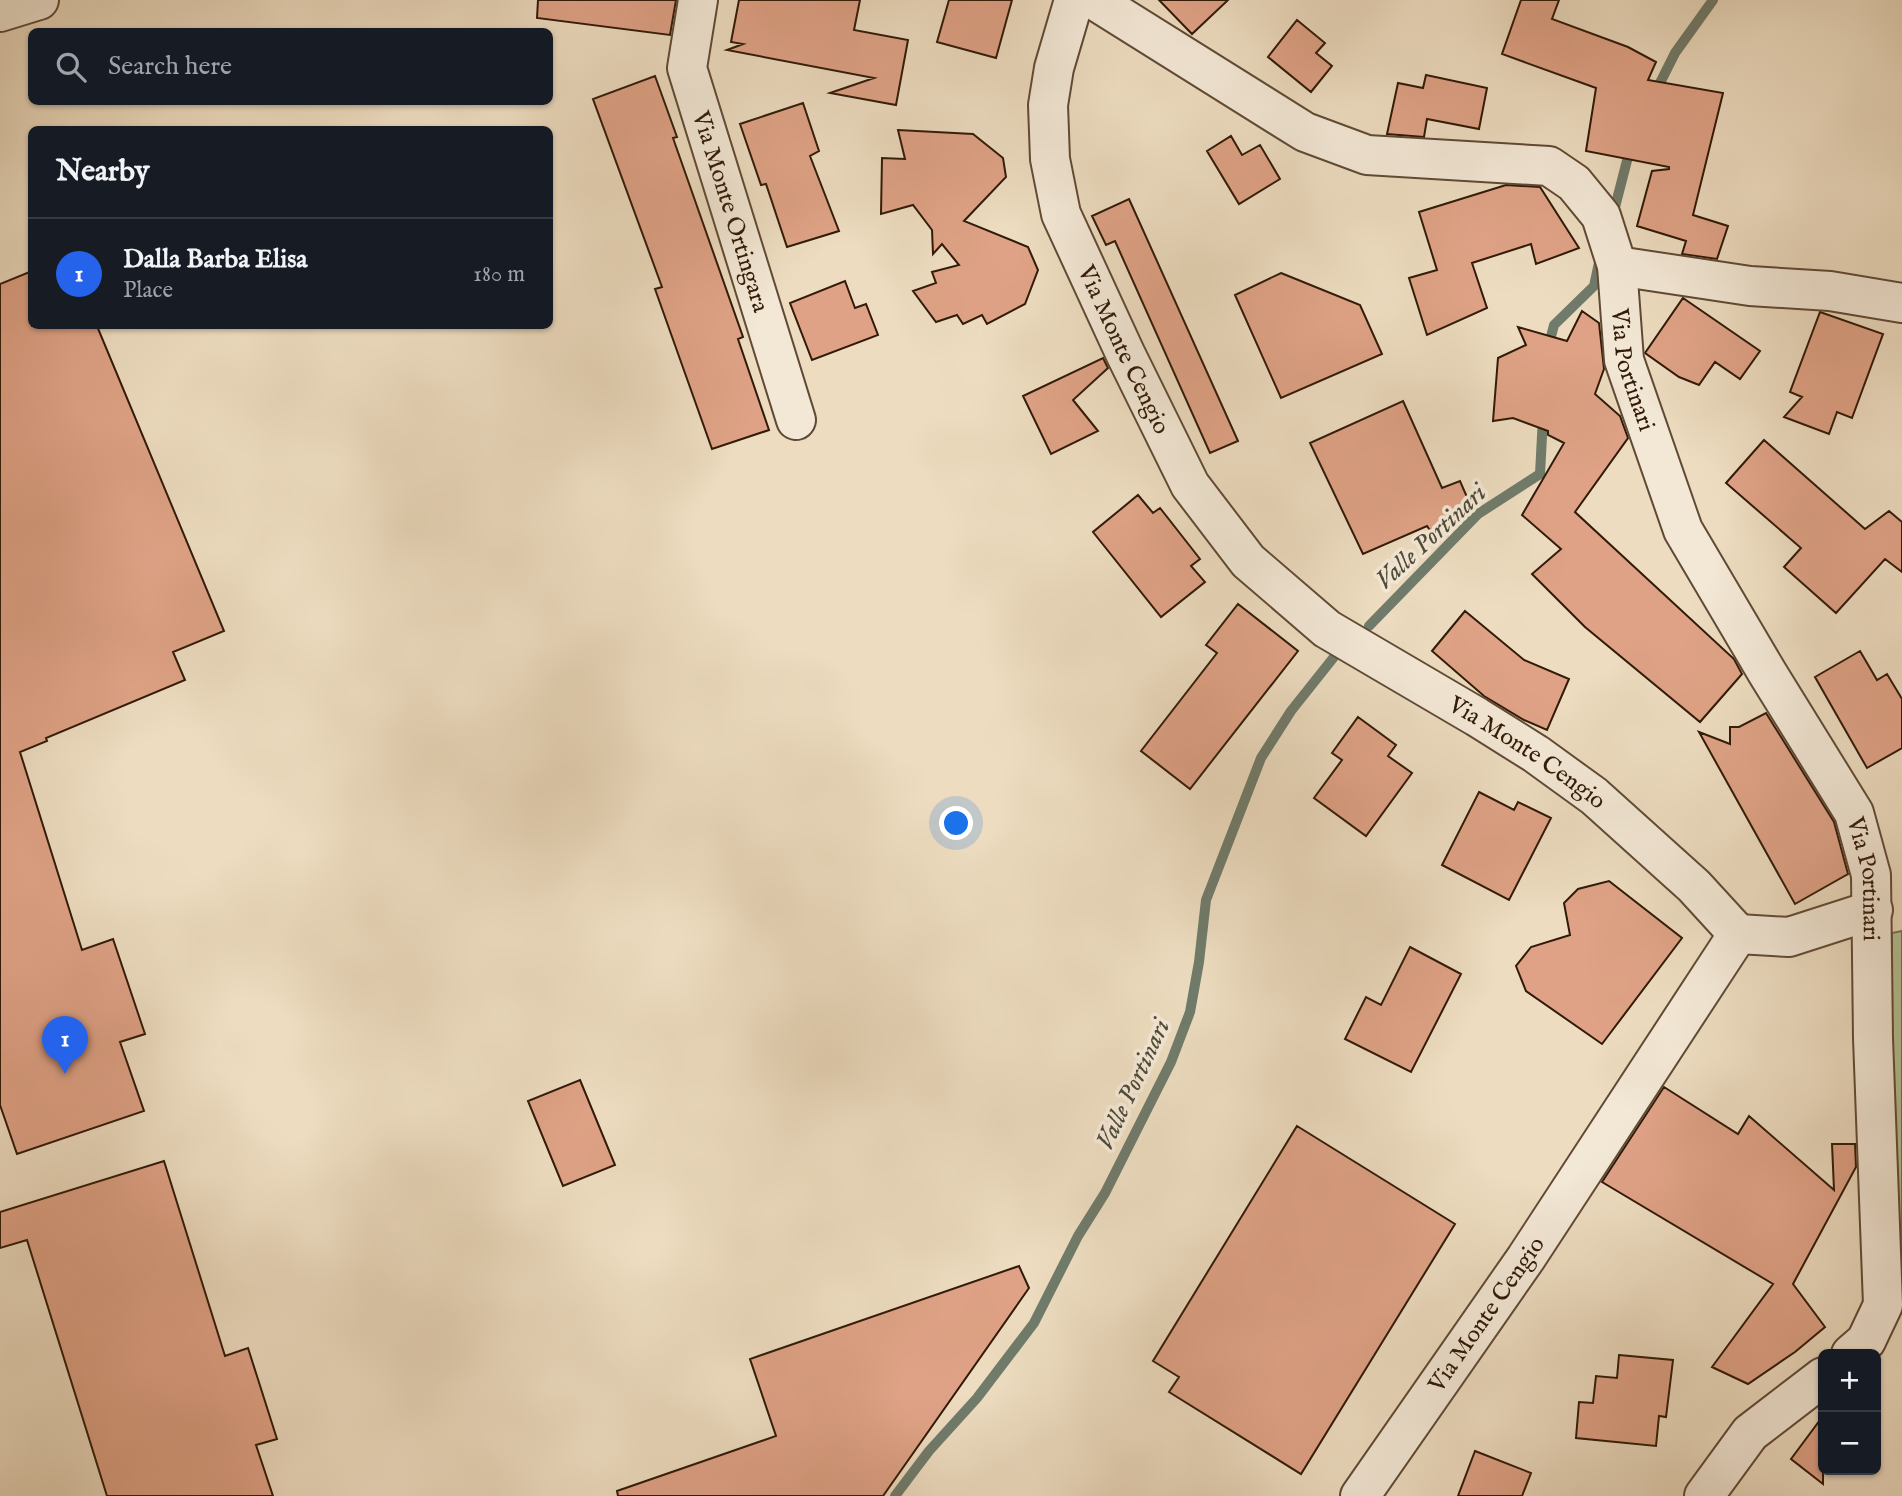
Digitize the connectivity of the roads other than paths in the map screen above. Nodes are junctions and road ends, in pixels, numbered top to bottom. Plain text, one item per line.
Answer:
1 (38, 0) edge
2 (698, 0) edge
3 (1074, 0) edge
4 (1094, 0) edge
5 (0, 12) edge
6 (1617, 266) junction
7 (1902, 303) edge
8 (796, 420) dead end
9 (1873, 910) junction
10 (1738, 934) junction
11 (1857, 1349) edge
12 (1818, 1381) edge
13 (1358, 1495) edge
14 (1704, 1496) edge

1 - 5 street
2 - 8 street, Via Monte Ortingara
3 - 10 street, Via Monte Cengio
4 - 6 street, Via Portinari
6 - 7 street
6 - 9 street, Via Portinari
9 - 10 street
9 - 11 street, Via Portinari
10 - 13 street, Via Monte Cengio
12 - 14 street

